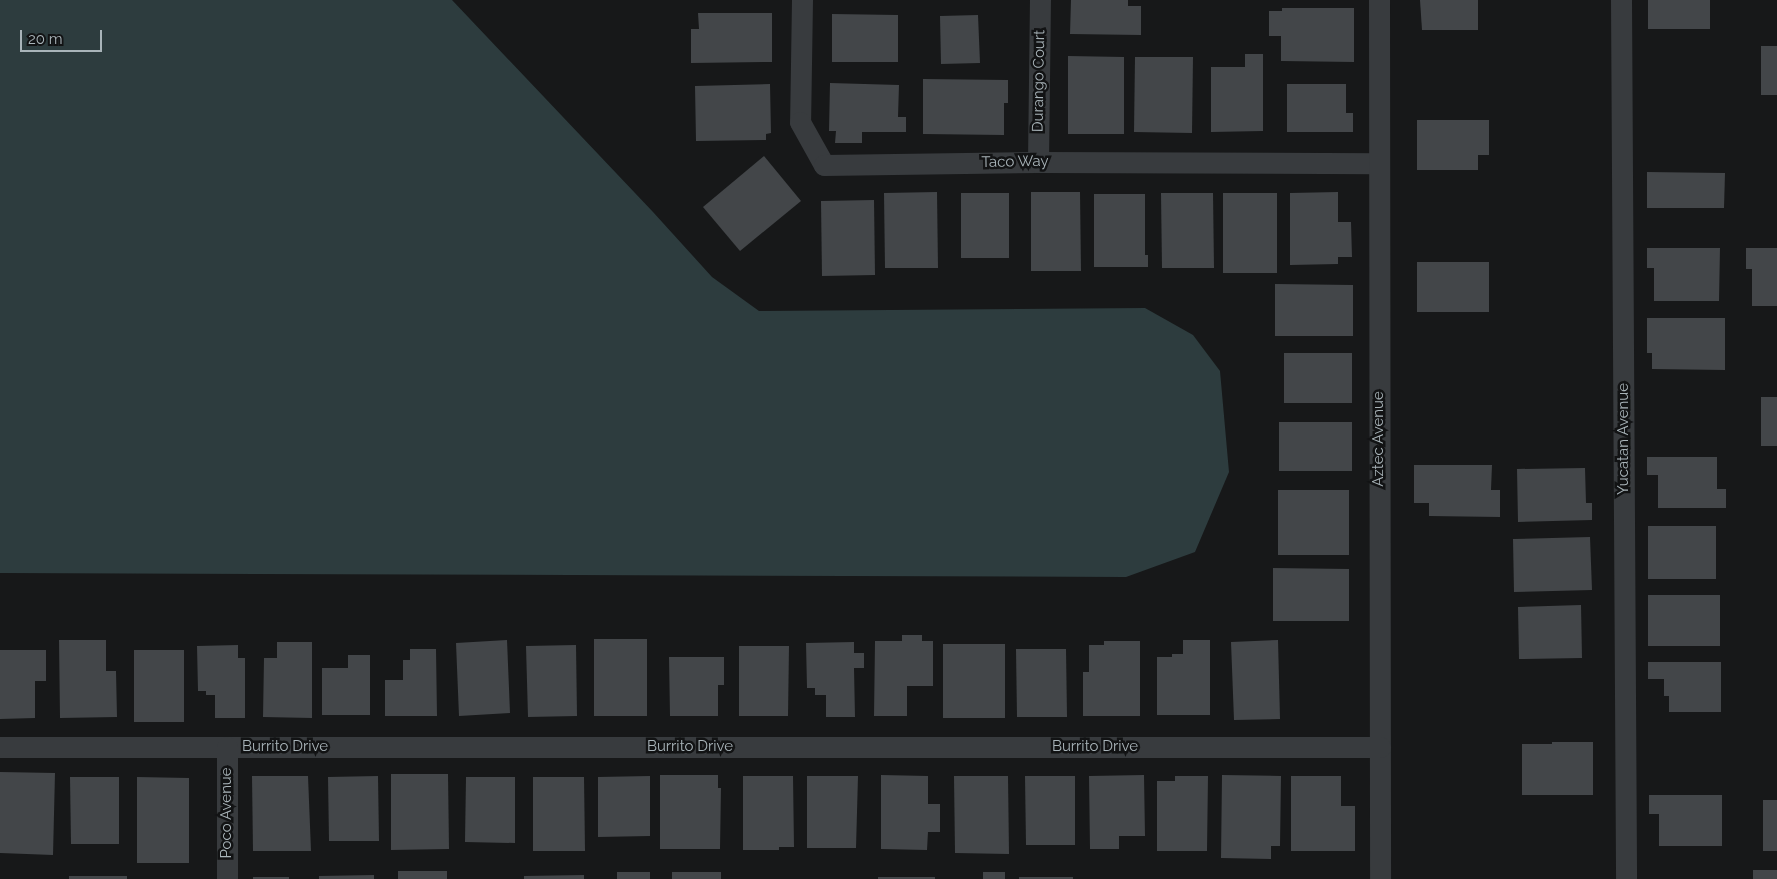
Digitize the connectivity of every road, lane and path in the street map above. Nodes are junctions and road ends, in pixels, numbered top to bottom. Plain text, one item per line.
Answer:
1 (802, 0) edge
2 (1040, 0) edge
3 (1379, 0) edge
4 (1622, 0) edge
5 (1038, 162) junction
6 (1378, 163) junction
7 (0, 747) edge
8 (227, 747) junction
9 (1380, 747) junction
10 (227, 879) edge
11 (1380, 879) edge
12 (1626, 879) edge

1 - 5 street, Taco Way
2 - 5 street, Durango Court
3 - 6 street, Aztec Avenue
4 - 12 street, Yucatan Avenue
5 - 6 street, Taco Way
6 - 9 street, Aztec Avenue
7 - 8 street, Burrito Drive
8 - 9 street, Burrito Drive
8 - 10 street, Poco Avenue
9 - 11 street, Aztec Avenue

